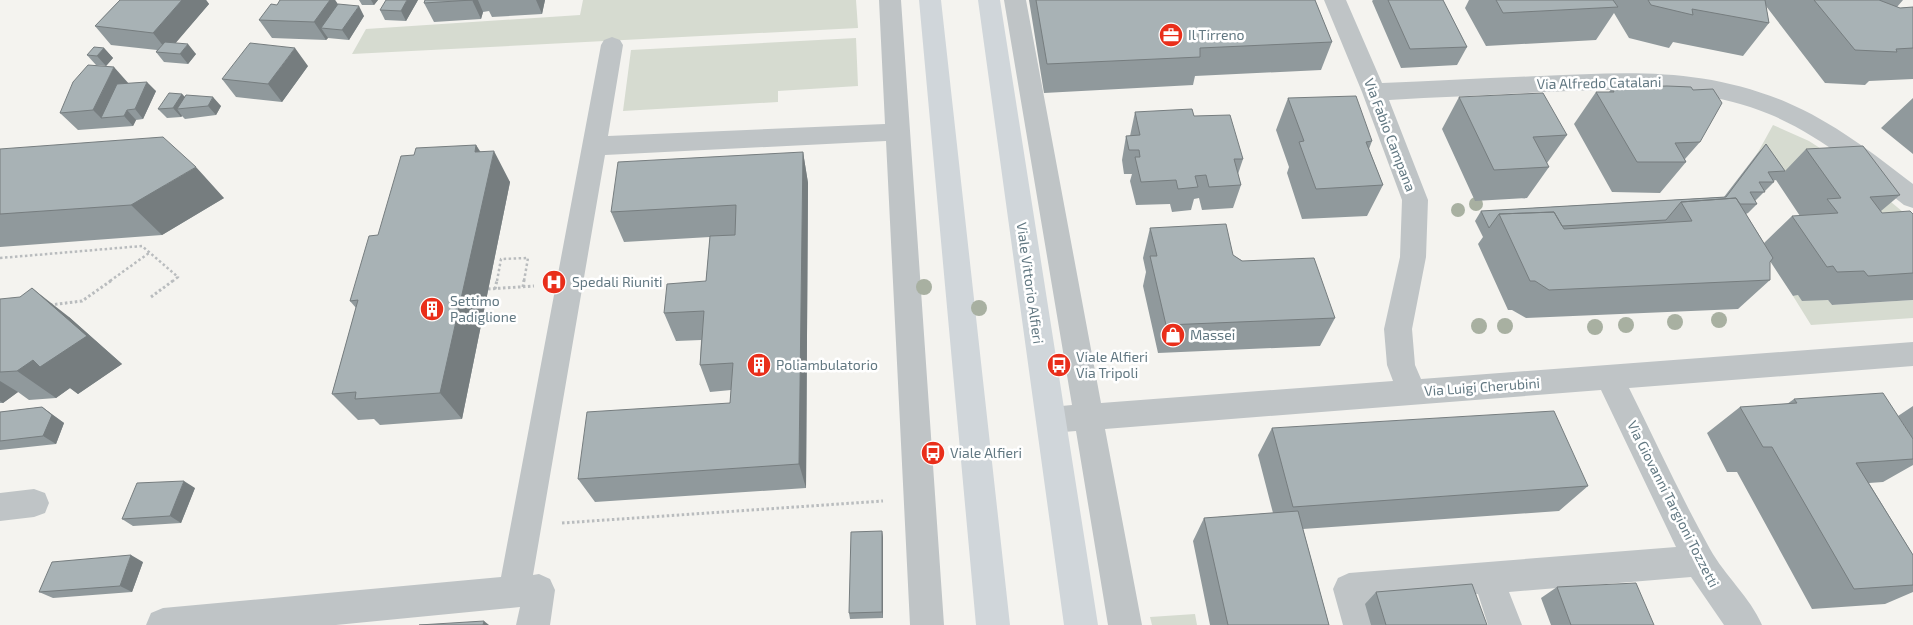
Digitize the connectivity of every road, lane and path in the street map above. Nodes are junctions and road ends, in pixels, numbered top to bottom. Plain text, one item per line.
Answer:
1 (890, 0) edge
2 (930, 0) edge
3 (989, 0) edge
4 (1015, 0) edge
5 (1335, 0) edge
6 (612, 44) dead end
7 (1374, 92) junction
8 (898, 132) junction
9 (594, 146) junction
10 (1913, 198) edge
11 (149, 253) junction
12 (0, 258) edge
13 (488, 289) dead end
14 (495, 289) junction
15 (151, 297) dead end
16 (46, 305) edge
17 (1913, 354) edge
18 (1609, 377) junction
19 (1412, 392) junction
20 (1089, 417) junction
21 (1051, 420) junction
22 (918, 498) junction
23 (34, 503) dead end
24 (0, 507) edge
25 (526, 526) junction
26 (1699, 561) junction
27 (1488, 578) junction
28 (514, 592) junction
29 (163, 625) edge
30 (533, 625) edge
31 (927, 625) edge
32 (993, 625) edge
33 (1081, 625) edge
34 (1125, 625) edge
35 (1360, 625) edge
36 (1505, 625) edge
37 (1745, 625) edge

1 - 8 street
2 - 32 main road
3 - 21 main road, Viale Vittorio Alfieri
4 - 20 street
5 - 7 street, Via Fabio Campana
6 - 9 street
7 - 10 street, Via Alfredo Catalani
7 - 19 street, Via Fabio Campana
8 - 9 street
8 - 22 street
9 - 25 street
11 - 12 path
11 - 15 path
11 - 16 path
13 - 14 path
14 - 14 path
17 - 18 street, Via Luigi Cherubini
18 - 19 street, Via Luigi Cherubini
18 - 26 street, Via Giovanni Targioni Tozzetti
19 - 20 street, Via Luigi Cherubini
20 - 21 street, Via Luigi Cherubini
20 - 34 street
21 - 33 main road, Viale Vittorio Alfieri
22 - 25 path
22 - 31 street
23 - 24 street
25 - 28 street
26 - 27 street
26 - 37 street, Via Giovanni Targioni Tozzetti
27 - 35 street
27 - 36 street
28 - 29 street
28 - 30 street

